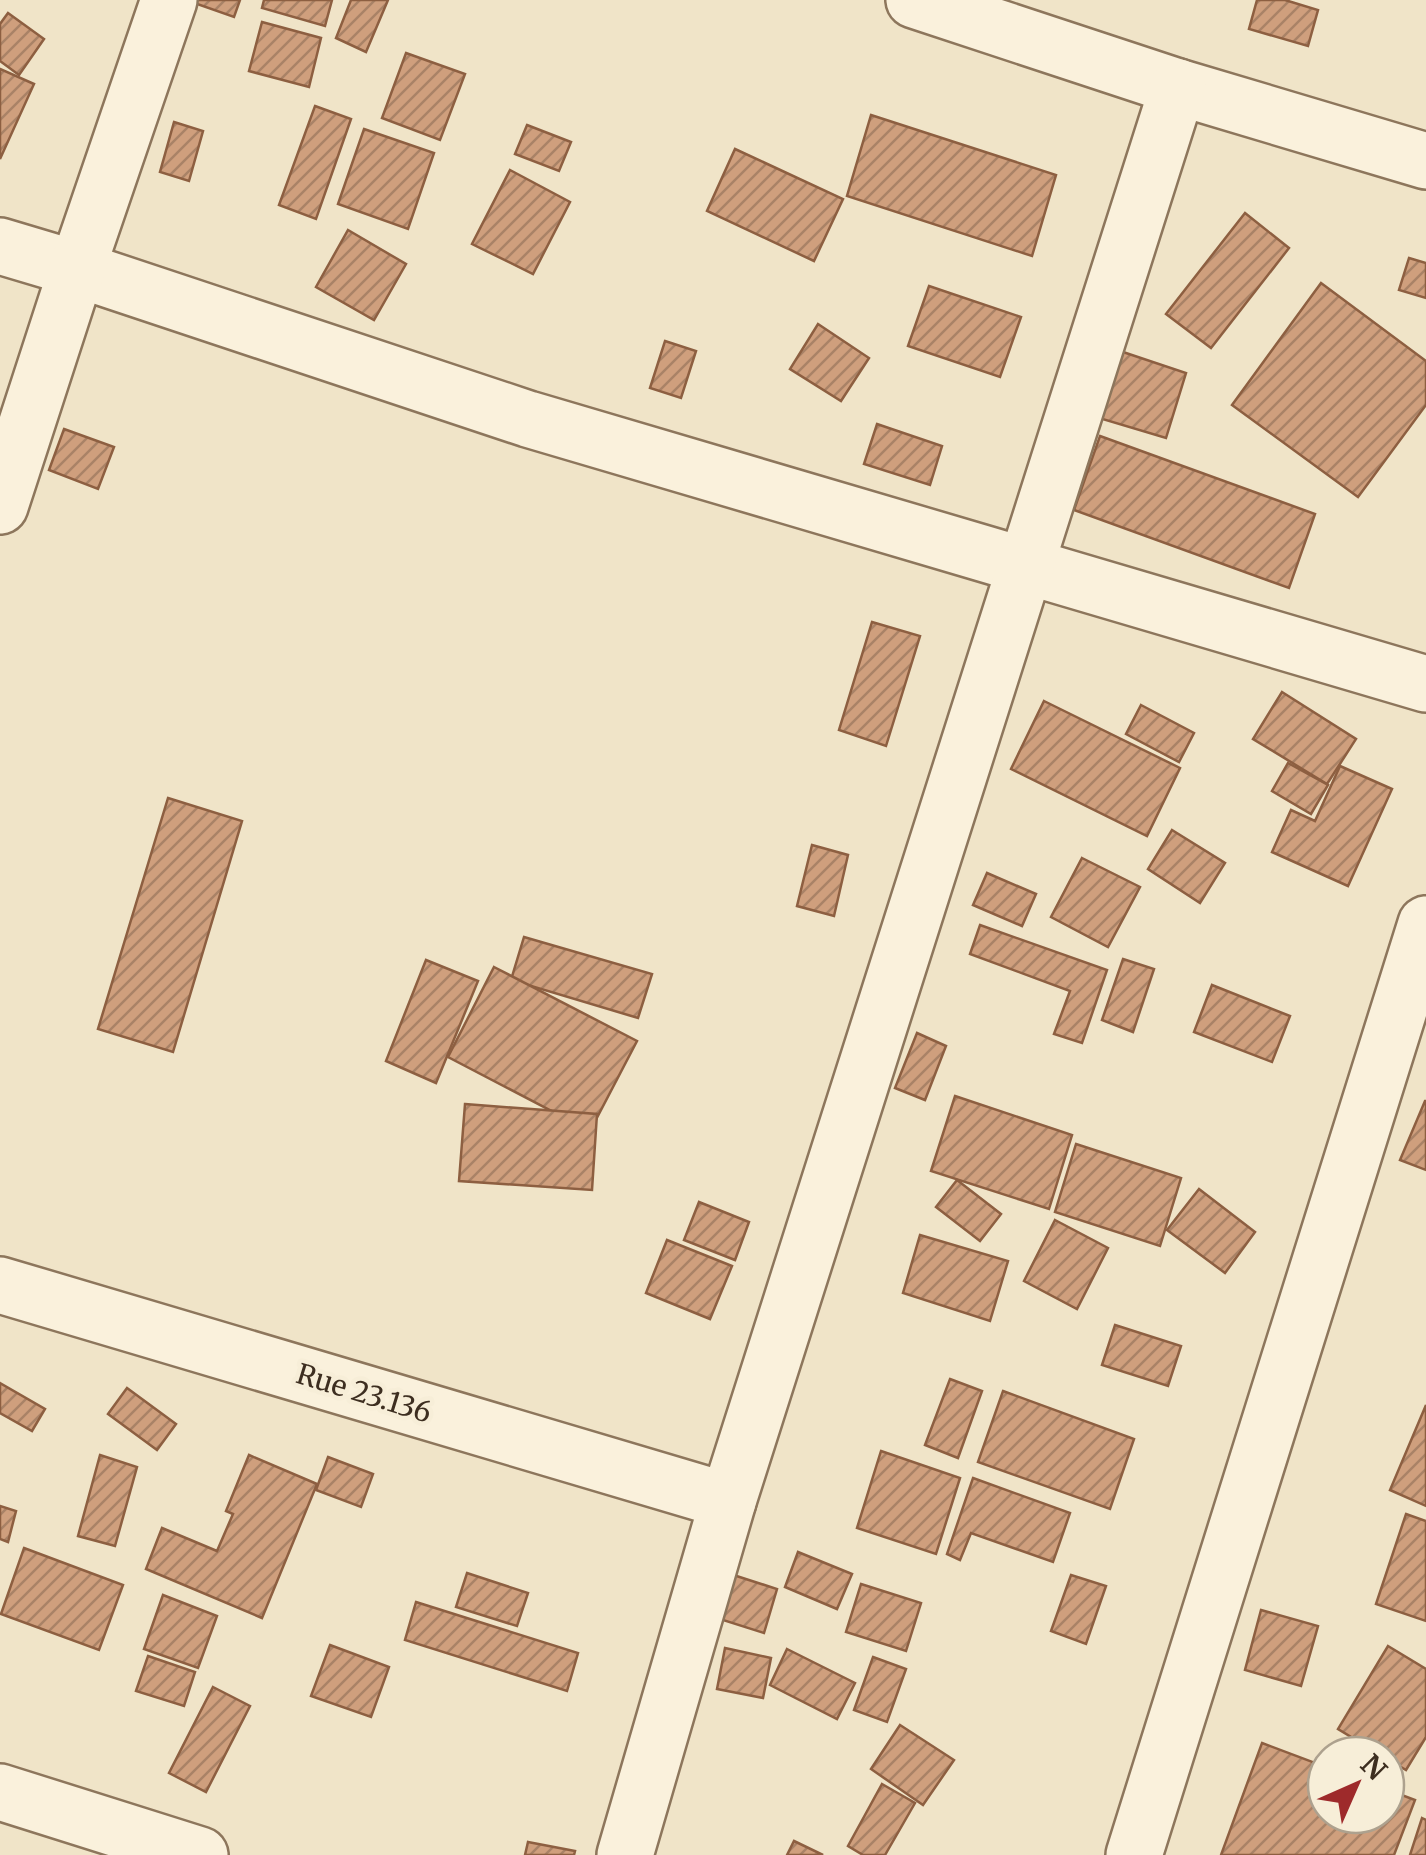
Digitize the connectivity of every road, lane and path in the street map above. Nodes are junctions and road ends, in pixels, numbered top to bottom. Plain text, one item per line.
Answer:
1 (168, 0) edge
2 (914, 0) edge
3 (1178, 87) junction
4 (1426, 161) edge
5 (0, 246) edge
6 (77, 268) junction
7 (0, 506) edge
8 (1027, 566) junction
9 (1426, 684) edge
10 (1426, 924) edge
11 (0, 1285) edge
12 (728, 1501) junction
13 (0, 1792) edge
14 (200, 1855) edge
15 (625, 1855) edge
16 (1134, 1855) edge

1 - 6 street
2 - 3 street
3 - 4 street
3 - 8 street
5 - 6 street
6 - 7 street
6 - 8 street
8 - 9 street
8 - 12 street
10 - 16 street
11 - 12 street, Rue 23.136
12 - 15 street
13 - 14 street

